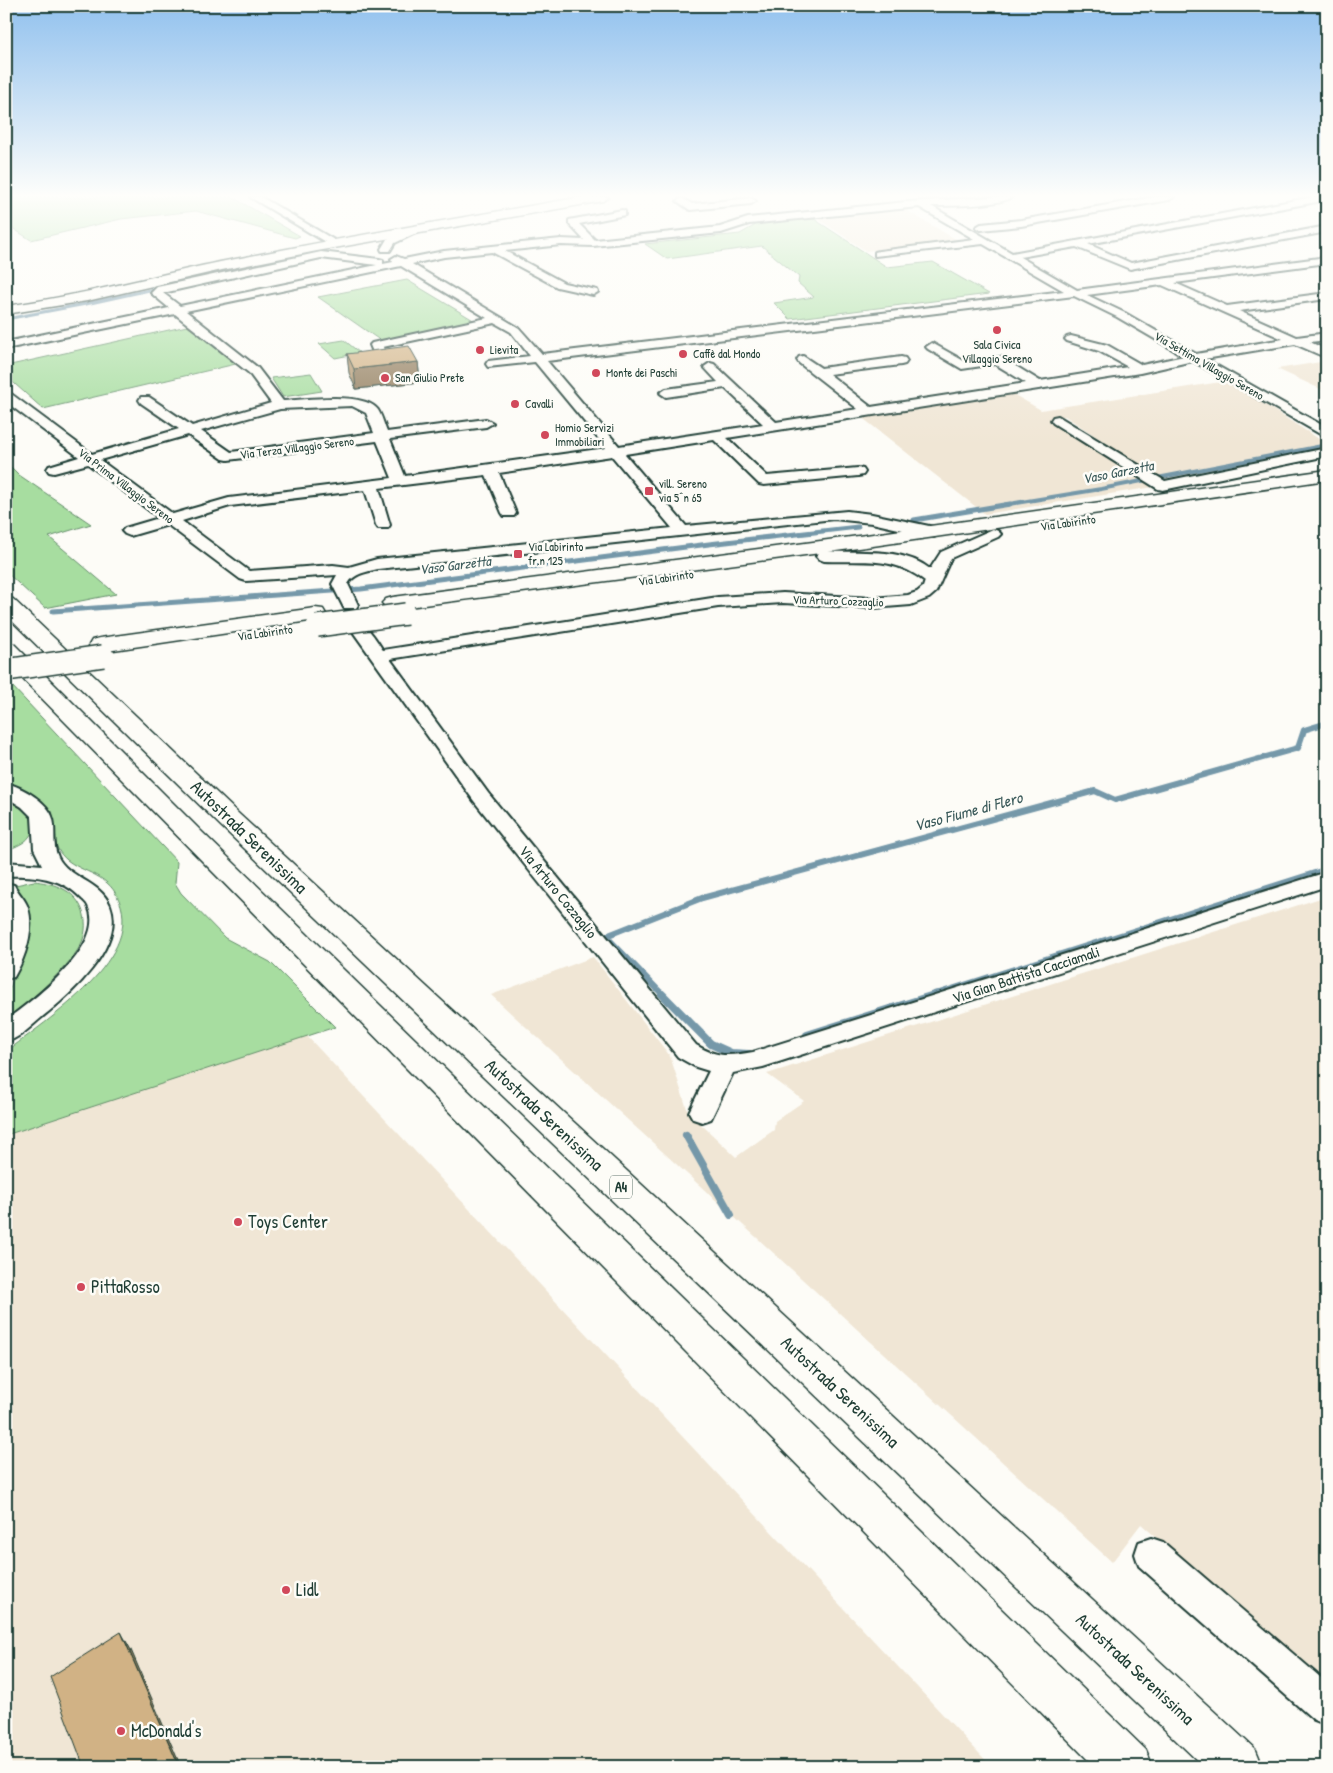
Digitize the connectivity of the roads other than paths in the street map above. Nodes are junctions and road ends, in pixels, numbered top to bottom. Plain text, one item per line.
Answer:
1 (161, 280) edge
2 (204, 280) edge
3 (323, 280) edge
4 (431, 280) edge
5 (553, 280) edge
6 (1052, 280) edge
7 (1178, 280) edge
8 (1163, 282) junction
9 (594, 292) dead end
10 (1075, 293) junction
11 (1327, 296) edge
12 (1227, 309) junction
13 (6, 310) edge
14 (177, 310) junction
15 (497, 319) junction
16 (644, 332) dead end
17 (1327, 336) edge
18 (1071, 339) dead end
19 (1297, 341) junction
20 (658, 345) junction
21 (6, 346) edge
22 (932, 347) dead end
23 (1327, 354) edge
24 (1196, 358) junction
25 (539, 359) junction
26 (803, 360) dead end
27 (382, 361) edge
28 (901, 361) dead end
29 (492, 364) dead end
30 (710, 367) dead end
31 (1140, 369) junction
32 (819, 372) junction
33 (728, 384) junction
34 (1038, 385) junction
35 (666, 393) dead end
36 (6, 396) edge
37 (145, 400) dead end
38 (279, 405) junction
39 (868, 411) junction
40 (1058, 420) dead end
41 (486, 423) dead end
42 (772, 425) junction
43 (190, 430) junction
44 (716, 434) junction
45 (1327, 434) edge
46 (382, 437) junction
47 (616, 451) junction
48 (1327, 452) edge
49 (89, 458) junction
50 (54, 469) dead end
51 (491, 470) junction
52 (858, 472) dead end
53 (1327, 475) edge
54 (400, 481) junction
55 (371, 485) junction
56 (1157, 486) junction
57 (1327, 487) edge
58 (509, 513) dead end
59 (860, 517) junction
60 (168, 519) junction
61 (383, 525) dead end
62 (130, 531) dead end
63 (682, 531) junction
64 (934, 532) junction
65 (993, 534) junction
66 (866, 541) junction
67 (824, 556) junction
68 (350, 572) junction
69 (246, 576) joint
70 (934, 580) junction
71 (346, 596) dead end
72 (6, 603) edge
73 (399, 608) junction
74 (358, 629) dead end
75 (6, 649) edge
76 (102, 650) junction
77 (377, 656) junction
78 (6, 658) edge
79 (6, 670) edge
80 (6, 789) edge
81 (53, 875) junction
82 (8, 877) edge
83 (1327, 879) edge
84 (6, 971) edge
85 (6, 1033) edge
86 (724, 1066) junction
87 (702, 1112) dead end
88 (1151, 1554) dead end
89 (1327, 1707) edge
90 (1129, 1767) edge
91 (1239, 1767) edge

1 - 13 main road
2 - 14 street
3 - 14 street
4 - 15 street
5 - 9 street
6 - 10 street, Via Settima Villaggio Sereno
7 - 8 street
8 - 10 street
8 - 12 street
10 - 20 street
10 - 24 street, Via Settima Villaggio Sereno
11 - 12 street
12 - 19 street
14 - 21 street
14 - 38 street
15 - 25 street
15 - 27 street
16 - 20 street
17 - 19 street
18 - 31 street
19 - 23 street
19 - 24 street
20 - 25 street
22 - 34 street
24 - 31 street
24 - 45 street, Via Settima Villaggio Sereno
25 - 29 street
25 - 47 street
26 - 32 street
28 - 32 street
30 - 33 street
31 - 34 street
32 - 39 street
33 - 35 street
33 - 42 street
34 - 39 street
36 - 49 street, Via Prima Villaggio Sereno
37 - 43 street, Via Terza Villaggio Sereno
38 - 43 street
38 - 46 street
39 - 42 street
40 - 56 street
41 - 46 street, Via Terza Villaggio Sereno
42 - 44 street
43 - 46 street, Via Terza Villaggio Sereno
43 - 49 street
44 - 47 street
44 - 52 street
46 - 54 street
47 - 51 street
47 - 63 street
48 - 56 street
49 - 50 street
49 - 60 street, Via Prima Villaggio Sereno
51 - 54 street
51 - 58 street
53 - 56 main road, Via Labirinto
54 - 55 street
55 - 60 street
55 - 61 street
56 - 64 main road, Via Labirinto
57 - 65 main road, Via Labirinto
59 - 63 street, Via Labirinto
59 - 64 street, Via Labirinto
59 - 66 street
60 - 62 street
60 - 69 street, Via Prima Villaggio Sereno
63 - 68 street, Via Labirinto
64 - 66 main road, Via Labirinto
65 - 67 main road, Via Labirinto
65 - 70 street, Via Arturo Cozzaglio
66 - 73 main road, Via Labirinto
67 - 70 street
67 - 73 main road, Via Labirinto
68 - 69 street, Via Labirinto
68 - 71 street
70 - 77 street, Via Arturo Cozzaglio
72 - 91 main road, Autostrada Serenissima / A4
73 - 76 main road, Via Labirinto, bridge
74 - 77 street, Via Arturo Cozzaglio
75 - 90 main road
76 - 78 main road, Via Labirinto
76 - 79 main road, Via Labirinto, bridge
77 - 86 street, Via Arturo Cozzaglio
80 - 81 street
81 - 82 street
81 - 85 street
82 - 84 street
83 - 86 street, Via Gian Battista Cacciamali
86 - 87 street
88 - 89 street

